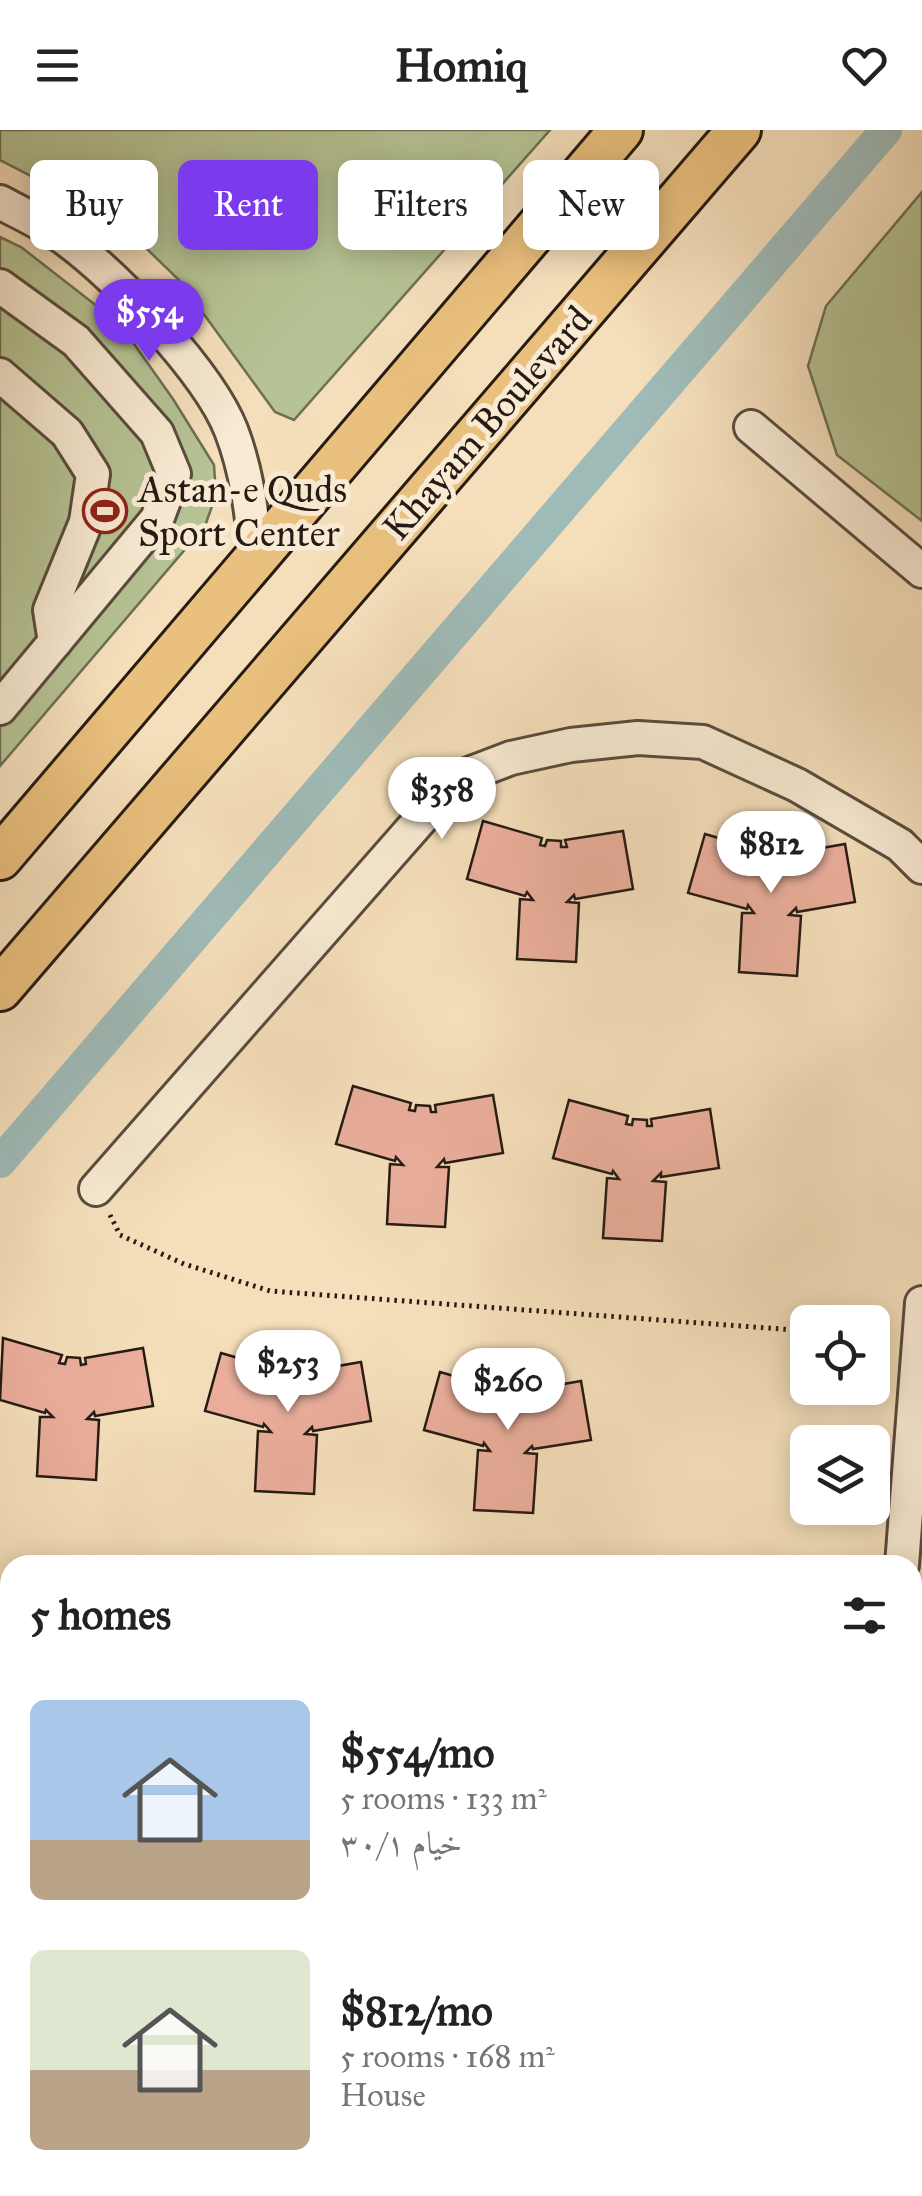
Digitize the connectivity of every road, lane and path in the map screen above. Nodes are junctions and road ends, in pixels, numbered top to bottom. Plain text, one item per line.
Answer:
1 (621, 130) edge
2 (739, 130) edge
3 (0, 202) edge
4 (0, 286) edge
5 (0, 374) edge
6 (752, 427) dead end
7 (256, 557) junction
8 (922, 571) edge
9 (55, 642) junction
10 (0, 708) edge
11 (0, 858) edge
12 (922, 867) edge
13 (0, 989) edge
14 (96, 1189) joint
15 (922, 1303) edge
16 (790, 1330) edge
17 (921, 1339) edge
18 (903, 1555) edge

1 - 7 main road
2 - 13 main road, Khayam Boulevard
3 - 7 street
4 - 9 street
5 - 9 street
6 - 8 street
7 - 11 main road
9 - 10 street
12 - 14 street
14 - 16 path
15 - 17 street
17 - 18 street

